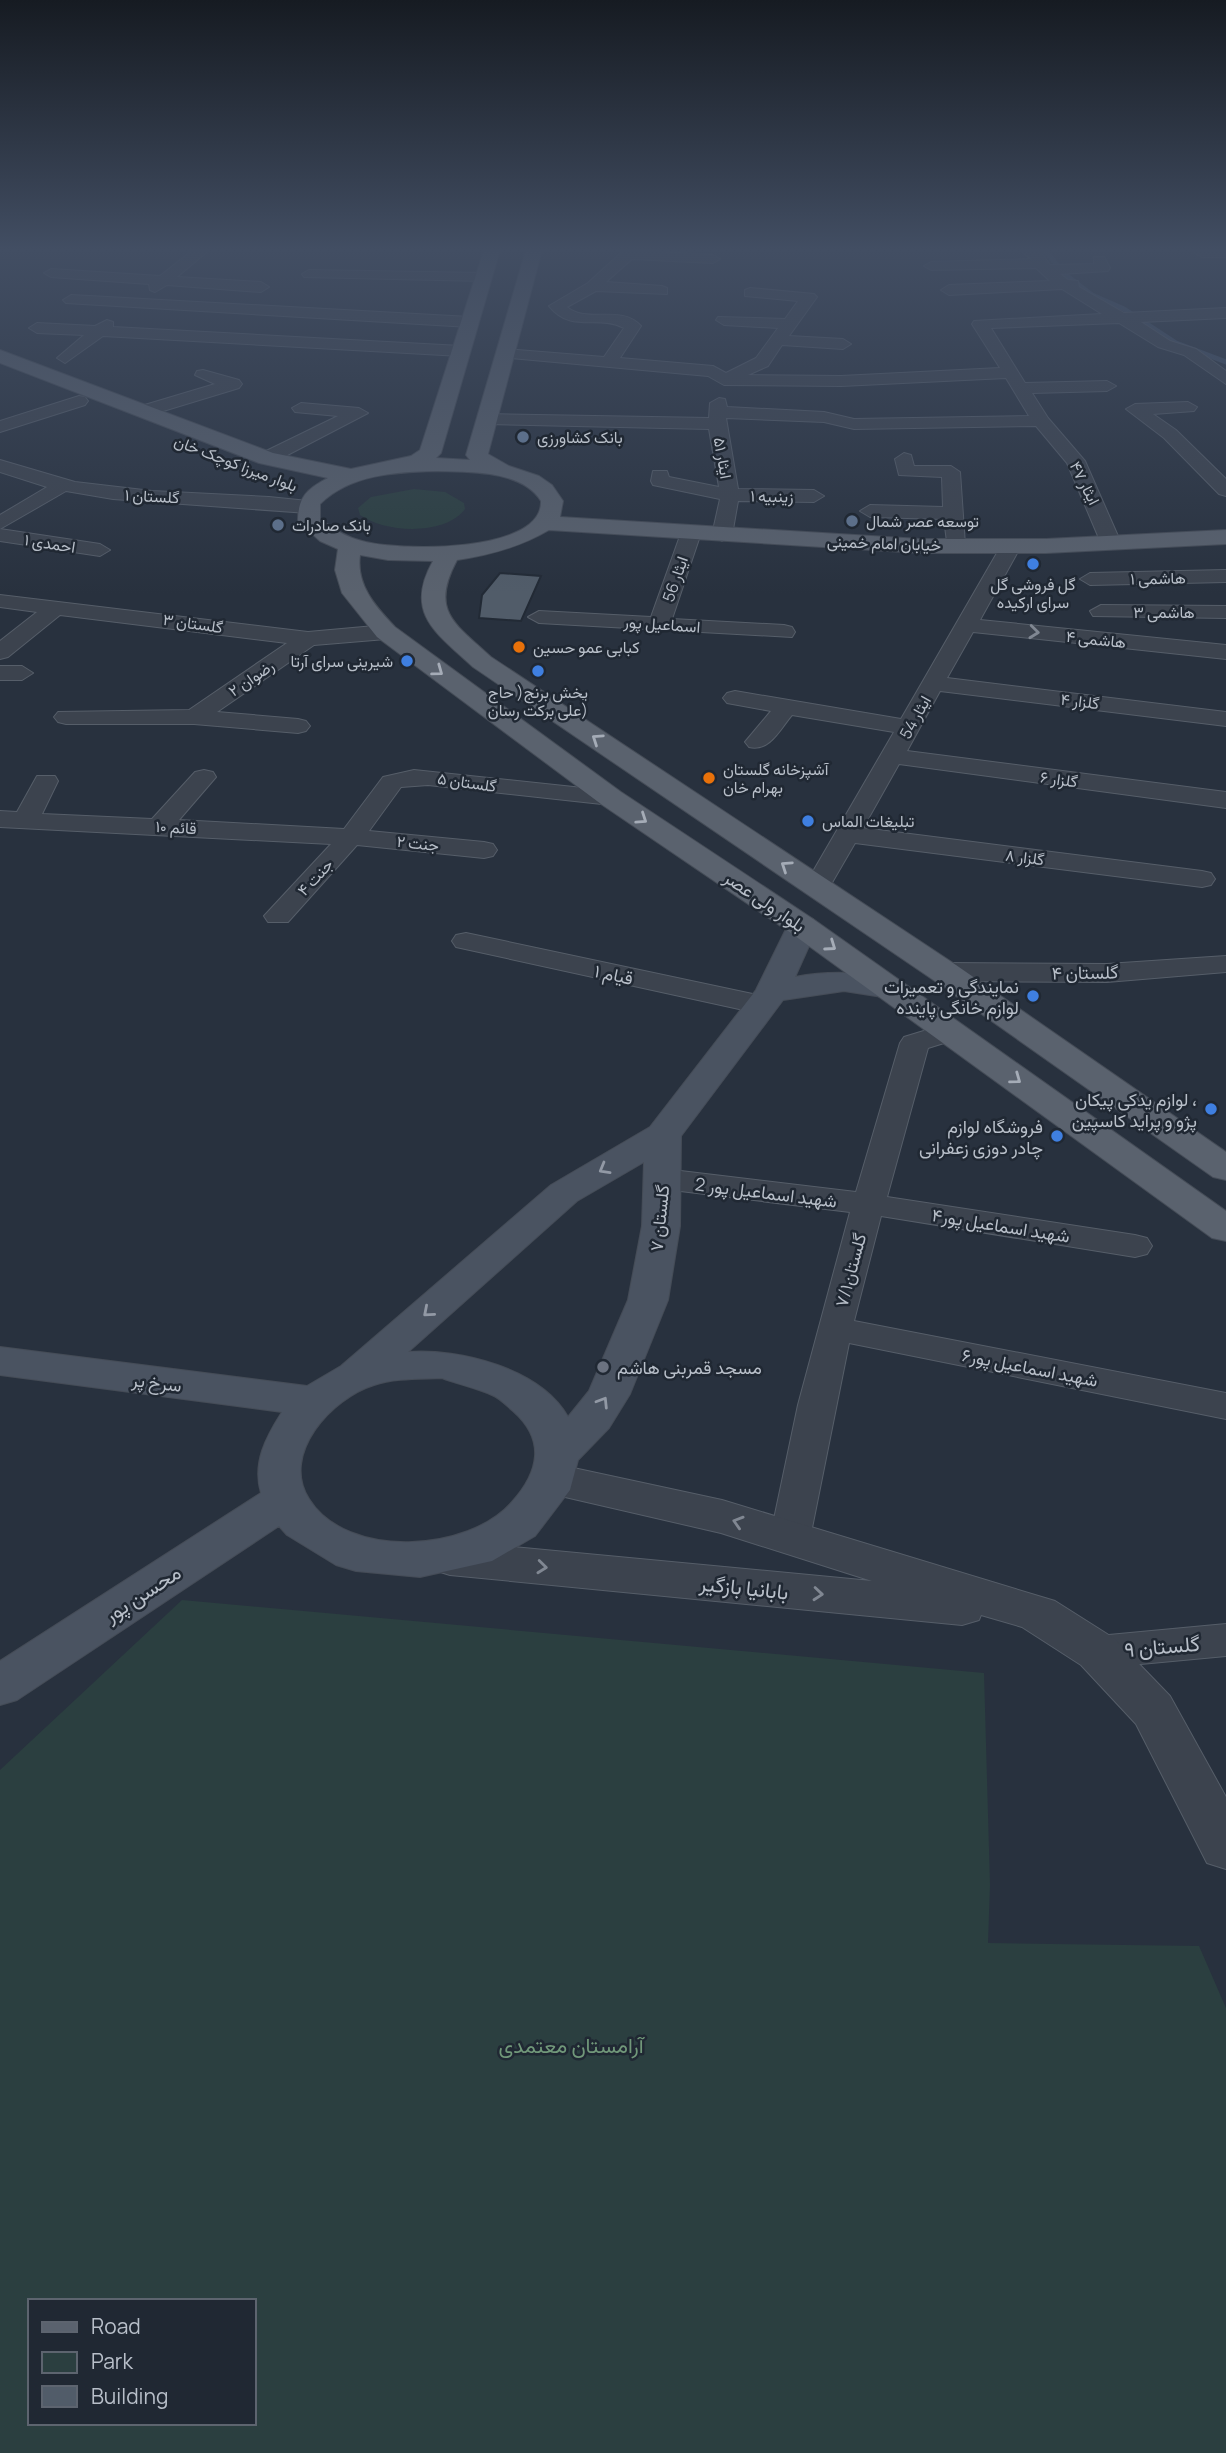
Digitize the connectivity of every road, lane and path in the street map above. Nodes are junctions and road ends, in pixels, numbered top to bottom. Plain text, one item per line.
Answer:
1 (22, 364) edge
2 (457, 364) edge
3 (502, 364) edge
4 (604, 364) edge
5 (757, 364) edge
6 (1008, 364) edge
7 (1207, 364) edge
8 (618, 366) joint
9 (0, 371) edge
10 (203, 375) dead end
11 (1226, 379) edge
12 (1015, 381) junction
13 (1107, 386) dead end
14 (79, 401) junction
15 (799, 401) dead end
16 (720, 403) junction
17 (1188, 407) dead end
18 (301, 408) dead end
19 (144, 411) junction
20 (487, 419) junction
21 (1041, 421) junction
22 (0, 427) edge
23 (267, 458) junction
24 (904, 459) dead end
25 (393, 467) junction
26 (1, 468) edge
27 (504, 472) junction
28 (660, 475) dead end
29 (352, 477) junction
30 (61, 487) junction
31 (1226, 490) edge
32 (730, 495) junction
33 (814, 496) dead end
34 (311, 502) junction
35 (870, 511) dead end
36 (953, 513) junction
37 (0, 523) edge
38 (543, 523) junction
39 (691, 533) junction
40 (0, 535) edge
41 (722, 535) junction
42 (1226, 537) edge
43 (1111, 543) junction
44 (351, 545) junction
45 (955, 545) junction
46 (1011, 546) junction
47 (100, 550) dead end
48 (450, 553) junction
49 (1226, 576) edge
50 (1167, 577) junction
51 (1090, 579) dead end
52 (349, 585) junction
53 (434, 590) junction
54 (0, 601) edge
55 (56, 607) junction
56 (1101, 611) dead end
57 (1184, 612) junction
58 (1226, 612) edge
59 (539, 617) dead end
60 (659, 624) junction
61 (967, 625) junction
62 (386, 632) junction
63 (784, 632) dead end
64 (308, 639) junction
65 (1199, 649) junction
66 (0, 652) edge
67 (1226, 652) edge
68 (934, 683) junction
69 (735, 698) dead end
70 (786, 706) junction
71 (66, 717) dead end
72 (194, 717) junction
73 (1226, 719) edge
74 (298, 726) dead end
75 (909, 727) junction
76 (757, 742) dead end
77 (893, 756) junction
78 (204, 777) dead end
79 (46, 781) dead end
80 (611, 798) junction
81 (1226, 800) edge
82 (13, 820) edge
83 (160, 826) junction
84 (848, 834) junction
85 (351, 836) junction
86 (484, 850) dead end
87 (1202, 879) dead end
88 (817, 887) junction
89 (278, 916) dead end
90 (802, 926) junction
91 (466, 940) dead end
92 (1226, 964) edge
93 (944, 972) junction
94 (890, 988) junction
95 (767, 999) junction
96 (950, 1032) junction
97 (663, 1135) junction
98 (1226, 1169) edge
99 (664, 1180) junction
100 (868, 1204) junction
101 (1226, 1229) edge
102 (1135, 1246) dead end
103 (835, 1329) junction
104 (0, 1362) edge
105 (332, 1391) junction
106 (1226, 1406) edge
107 (557, 1467) junction
108 (283, 1501) junction
109 (790, 1538) junction
110 (450, 1558) junction
111 (1038, 1614) junction
112 (1226, 1640) edge
113 (1098, 1652) junction
114 (0, 1686) edge
115 (1226, 1847) edge

1 - 19 main road, بلوار میرزا کوچک خان
2 - 25 main road
3 - 20 main road
4 - 8 street
5 - 16 street
6 - 12 street, ایثار ۴۷
7 - 11 street
8 - 16 street
9 - 14 main road, بلوار میرزا کوچک خان
10 - 19 street
12 - 13 street
12 - 16 street
12 - 21 street, ایثار ۴۷
14 - 22 street
14 - 34 main road, بلوار میرزا کوچک خان
15 - 16 street
16 - 20 street
16 - 21 street
16 - 32 street, ایثار ۵۱
17 - 31 street
18 - 23 street
19 - 23 main road, بلوار میرزا کوچک خان
20 - 27 main road
21 - 43 street, ایثار ۴۷
23 - 29 main road, بلوار میرزا کوچک خان
24 - 36 street
25 - 27 main road
25 - 29 main road
26 - 30 street, گلستان ۱
27 - 38 main road
28 - 32 street, زینبیه ۱
29 - 34 main road
30 - 34 street, گلستان ۱
30 - 37 street, احمدی ۱
32 - 33 street, زینبیه ۱
32 - 41 street, ایثار ۵۱
34 - 44 main road
35 - 36 street
36 - 45 street
38 - 39 main road, خیابان امام خمینی
38 - 48 main road
39 - 41 main road, خیابان امام خمینی
39 - 60 street, ایثار 56
40 - 47 street, احمدی ۱
41 - 45 main road, خیابان امام خمینی
42 - 43 main road, خیابان امام خمینی
43 - 46 main road, خیابان امام خمینی
44 - 48 main road
44 - 52 main road
45 - 46 main road, خیابان امام خمینی
46 - 61 street, ایثار 54
48 - 53 main road
49 - 50 street, هاشمی ۱
50 - 51 street, هاشمی ۱
50 - 57 street
52 - 53 main road
52 - 62 main road, بلوار ولی عصر
88 -> 53 main road
54 - 55 street, گلستان ۳
55 - 64 street, گلستان ۳
55 - 66 street
56 - 57 street, هاشمی ۳
57 - 58 street, هاشمی ۳
57 - 65 street
59 - 60 street, اسماعیل پور
60 - 63 street, اسماعیل پور
61 -> 65 street, هاشمی ۴
61 - 68 street, ایثار 54
62 - 64 street, گلستان ۳
62 -> 80 main road, بلوار ولی عصر
64 - 72 street, رضوان ۲
65 - 67 street, هاشمی ۴
68 - 73 street, گلزار ۴
68 - 75 street, ایثار 54
69 - 70 street
70 - 75 street
70 - 76 street
71 - 72 street
72 - 74 street
75 - 77 street, ایثار 54
77 - 81 street, گلزار ۶
77 - 84 street, ایثار 54
78 - 83 street
79 - 82 street
80 - 85 street, گلستان ۵
80 -> 90 main road, بلوار ولی عصر
82 - 83 street, قائم ۱۰
83 - 85 street, قائم ۱۰
84 - 87 street, گلزار ۸
84 - 88 street, ایثار 54
85 - 86 street, جنت ۲
85 - 89 street, جنت ۴
88 - 93 main road
90 -> 94 main road, بلوار ولی عصر
90 - 95 main road
91 - 95 street, قیام ۱
92 - 93 street, گلستان ۴
93 - 98 main road
94 - 95 main road
94 - 96 main road, بلوار ولی عصر
95 - 97 main road
96 - 100 street, گلستان۷/۱
96 -> 101 main road, بلوار ولی عصر
97 - 99 main road, گلستان ۷
97 -> 105 main road
99 - 100 street, شهید اسماعیل پور 2
107 -> 99 main road, گلستان ۷
100 - 102 street, شهید اسماعیل پور۴
100 - 103 street, گلستان۷/۱
103 - 106 street, شهید اسماعیل پور۶
103 - 109 street, گلستان۷/۱
104 - 105 main road, سرخ پر
105 - 107 main road
105 - 108 main road
109 -> 107 street, بابانیا بازگیر
107 - 110 main road
108 - 110 main road
108 - 114 main road, محسن پور
109 - 111 street, بابانیا بازگیر
110 -> 111 street, بابانیا بازگیر
111 - 113 street, بابانیا بازگیر
112 - 113 street, گلستان ۹
113 - 115 street, بابانیا بازگیر

